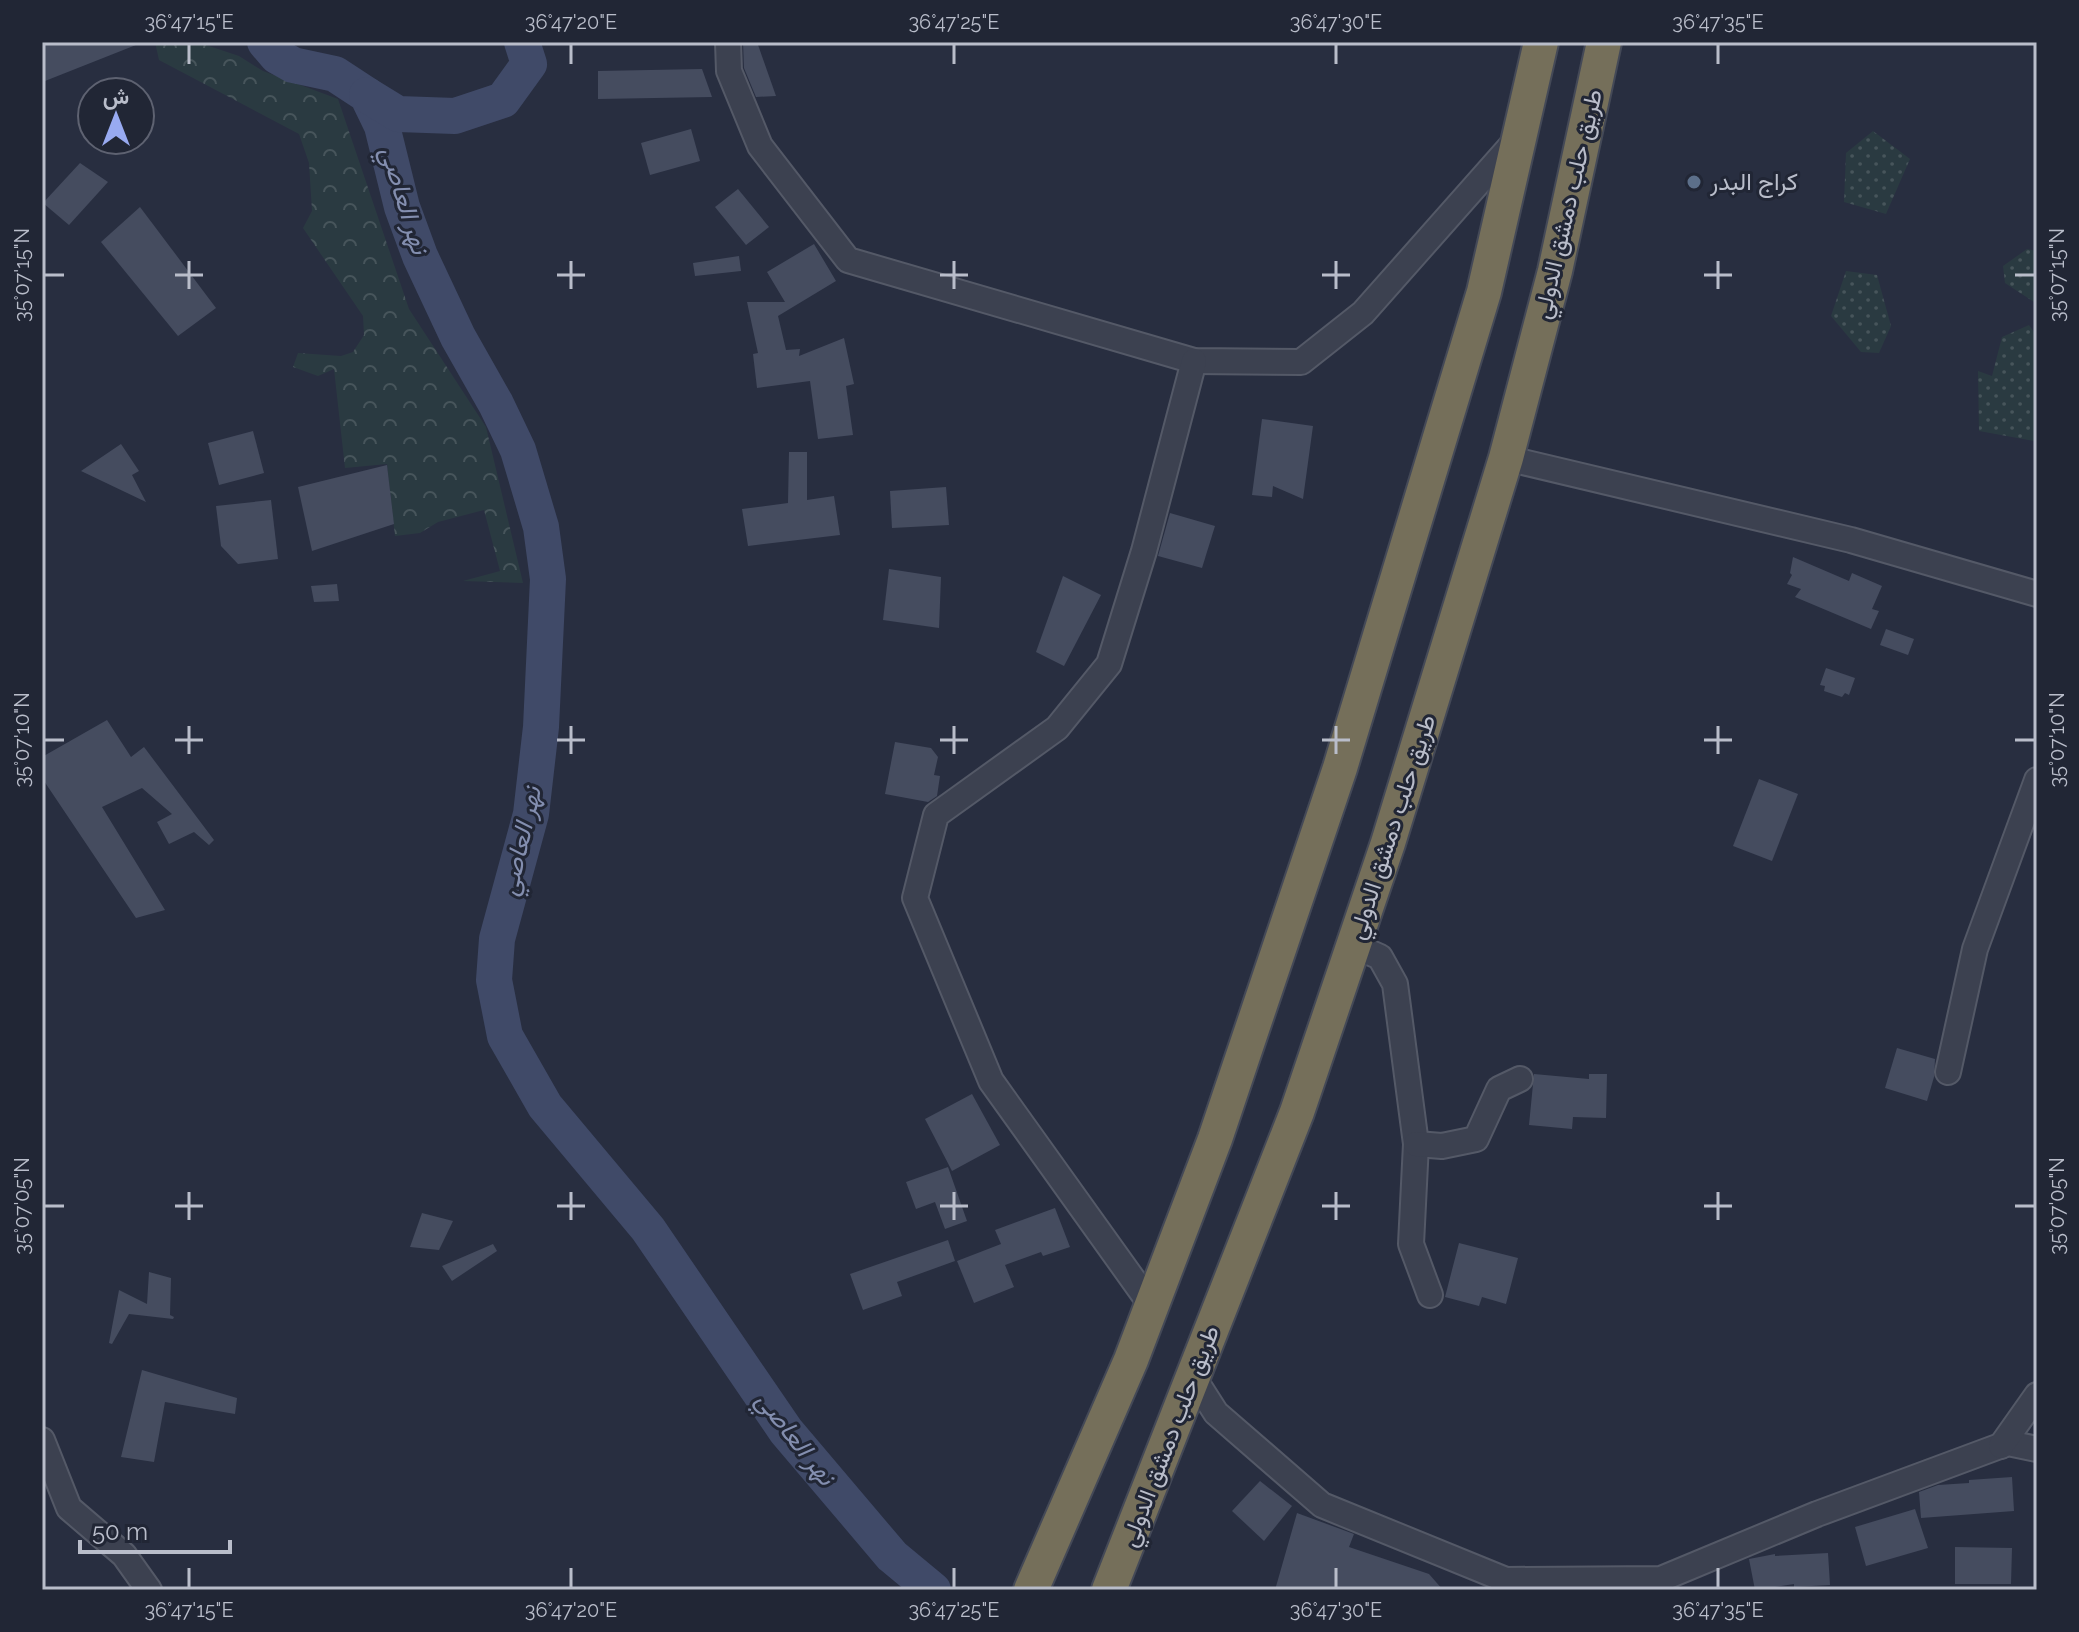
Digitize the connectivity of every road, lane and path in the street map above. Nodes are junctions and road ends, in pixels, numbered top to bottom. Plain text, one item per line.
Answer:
1 (728, 42) edge
2 (1541, 42) edge
3 (1604, 42) edge
4 (1520, 136) junction
5 (1194, 361) junction
6 (1506, 458) junction
7 (2037, 594) edge
8 (2037, 780) edge
9 (1353, 945) junction
10 (1948, 1072) dead end
11 (1520, 1079) dead end
12 (1416, 1144) junction
13 (1430, 1295) dead end
14 (1152, 1306) junction
15 (1193, 1377) junction
16 (2037, 1395) edge
17 (42, 1440) edge
18 (2001, 1446) junction
19 (2037, 1449) edge
20 (149, 1590) edge
21 (1031, 1590) edge
22 (1109, 1590) edge

1 - 5 street
2 - 4 highway
3 - 6 highway, طريق حلب دمشق الدولي
4 - 5 street
4 - 14 highway
5 - 14 street
6 - 7 street
6 - 9 highway, طريق حلب دمشق الدولي
8 - 10 street
9 - 12 street
9 - 15 highway, طريق حلب دمشق الدولي
11 - 12 street
12 - 13 street
14 - 21 highway
15 - 18 street
15 - 22 highway, طريق حلب دمشق الدولي
16 - 18 street
17 - 20 street
18 - 19 street

